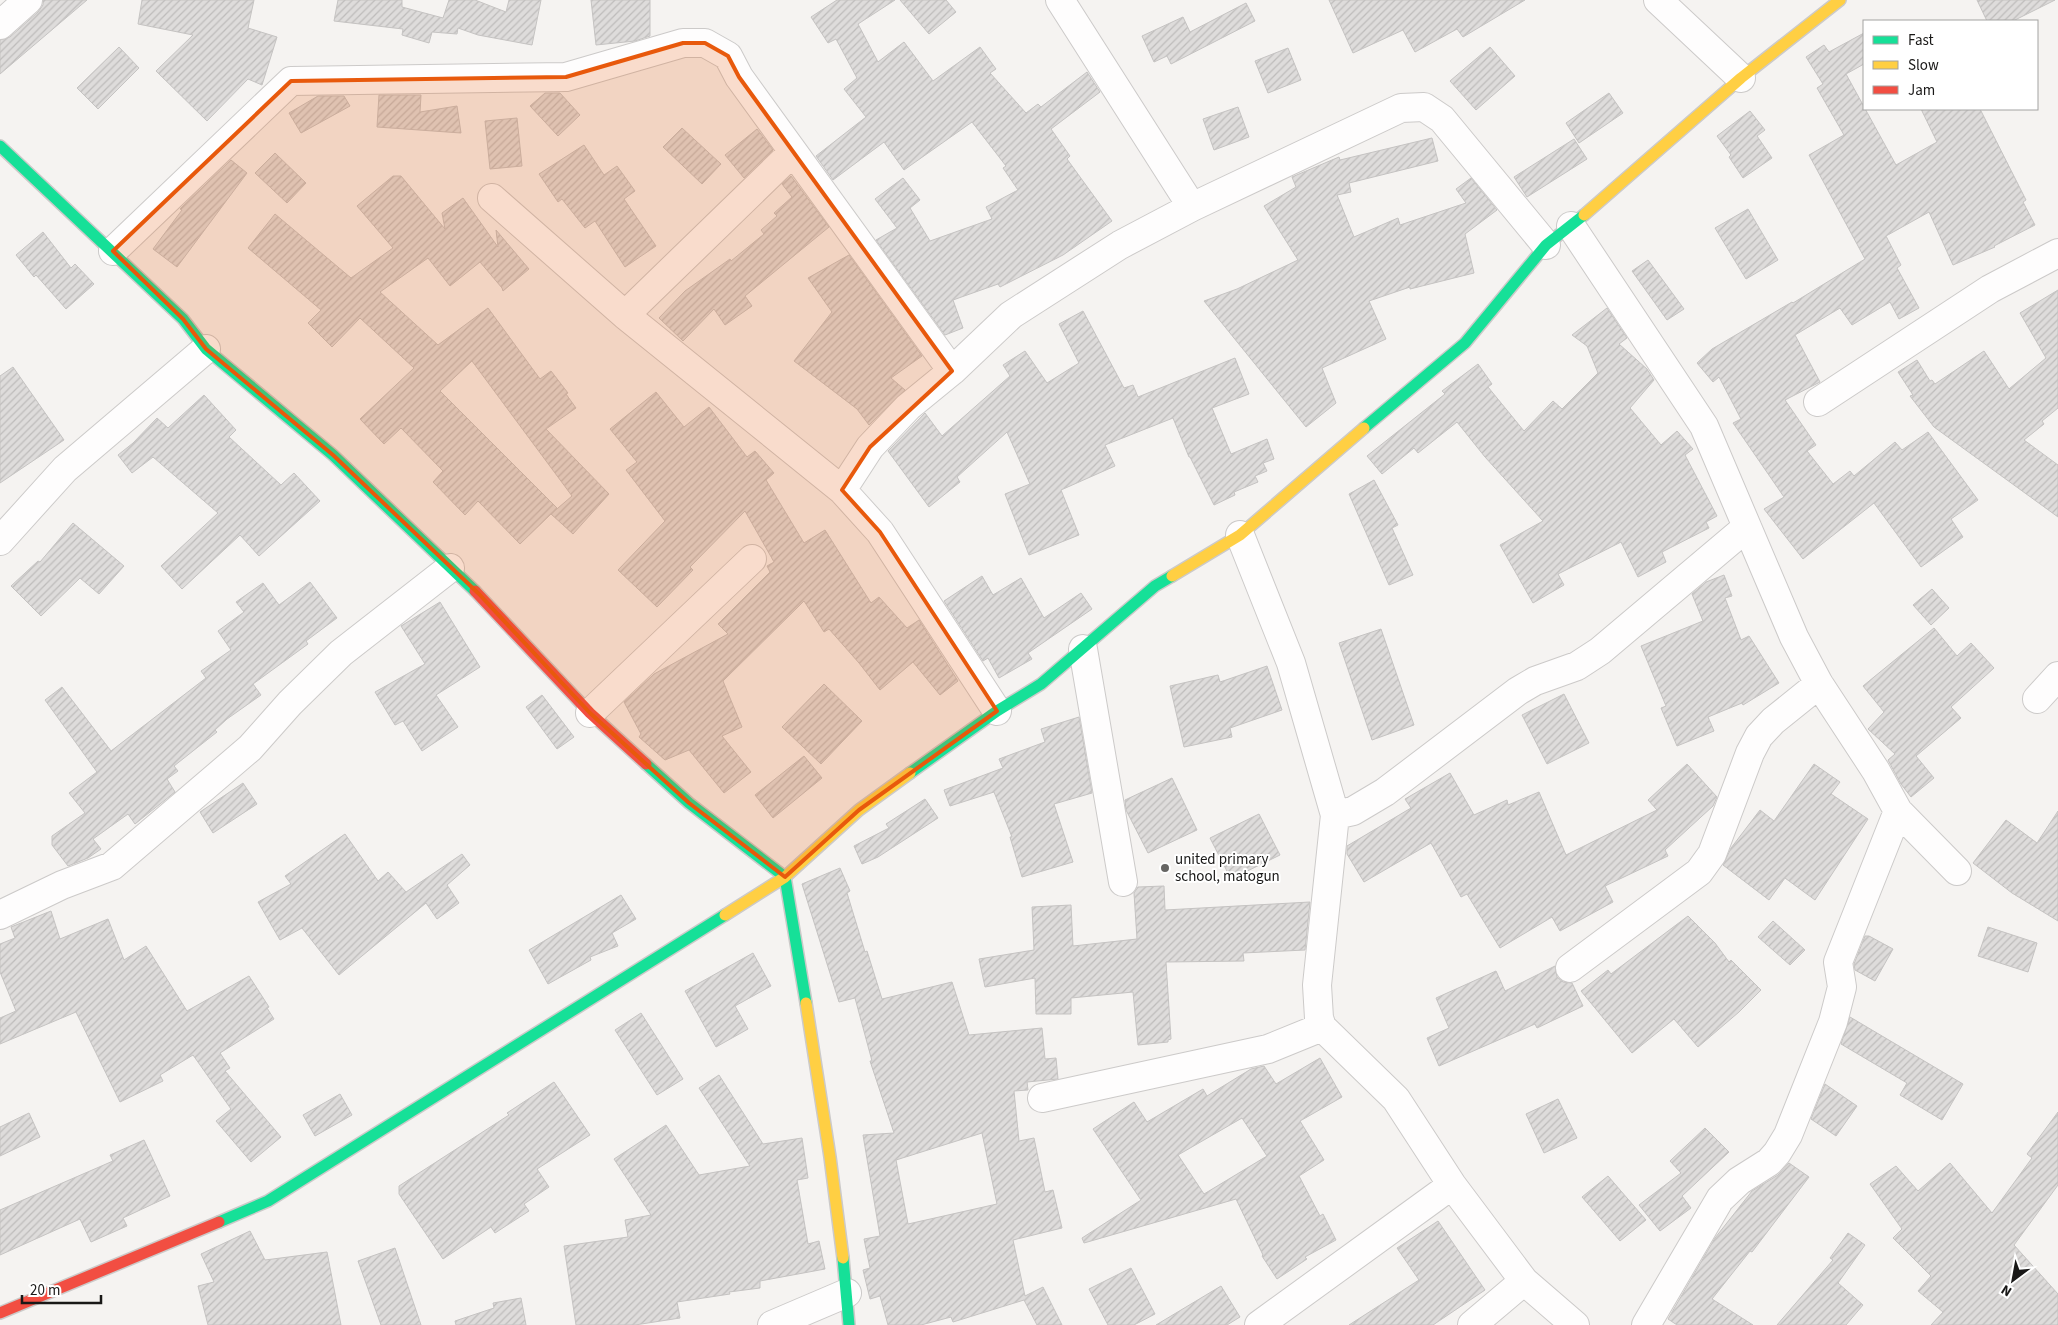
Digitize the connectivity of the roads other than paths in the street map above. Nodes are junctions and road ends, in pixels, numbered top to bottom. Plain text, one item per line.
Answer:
1 (28, 0) edge
2 (1060, 0) edge
3 (1658, 0) edge
4 (1840, 0) edge
5 (0, 25) edge
6 (1741, 78) junction
7 (0, 146) edge
8 (793, 152) junction
9 (492, 198) dead end
10 (1192, 207) junction
11 (1572, 226) junction
12 (1546, 245) junction
13 (113, 251) junction
14 (2058, 253) edge
15 (625, 315) junction
16 (206, 349) junction
17 (952, 371) junction
18 (1818, 402) dead end
19 (842, 490) junction
20 (1747, 527) junction
21 (1240, 535) junction
22 (1, 537) edge
23 (752, 559) dead end
24 (450, 568) junction
25 (1083, 649) junction
26 (2058, 676) edge
27 (1819, 684) junction
28 (2037, 699) dead end
29 (997, 711) junction
30 (590, 713) junction
31 (1898, 811) junction
32 (1335, 815) junction
33 (1957, 871) dead end
34 (785, 877) junction
35 (1123, 882) dead end
36 (0, 915) edge
37 (1570, 968) dead end
38 (1322, 1027) junction
39 (1042, 1098) dead end
40 (1452, 1185) junction
41 (1524, 1282) junction
42 (847, 1293) junction
43 (0, 1313) edge
44 (772, 1325) edge
45 (849, 1325) edge
46 (1259, 1325) edge
47 (1472, 1325) edge
48 (1575, 1325) edge
49 (1646, 1325) edge

1 - 5 street
2 - 10 street
3 - 6 street
4 - 6 street
6 - 11 street
7 - 13 street
8 - 13 street
8 - 15 street
8 - 17 street
9 - 15 street
10 - 12 street
10 - 17 street
11 - 12 street
11 - 20 street
12 - 21 street
13 - 16 street
14 - 18 street
15 - 19 street
16 - 22 street
16 - 24 street
17 - 19 street
19 - 29 street
20 - 27 street
20 - 32 street
21 - 25 street
21 - 32 street
23 - 30 street
24 - 30 street
24 - 36 street
25 - 29 street
25 - 35 street
26 - 28 street
27 - 31 street
27 - 37 street
29 - 34 street
30 - 34 street
31 - 33 street
31 - 49 street
32 - 38 street
34 - 42 street
34 - 43 street
38 - 39 street
38 - 40 street
40 - 41 street
40 - 46 street
41 - 47 street
41 - 48 street
42 - 44 street
42 - 45 street

